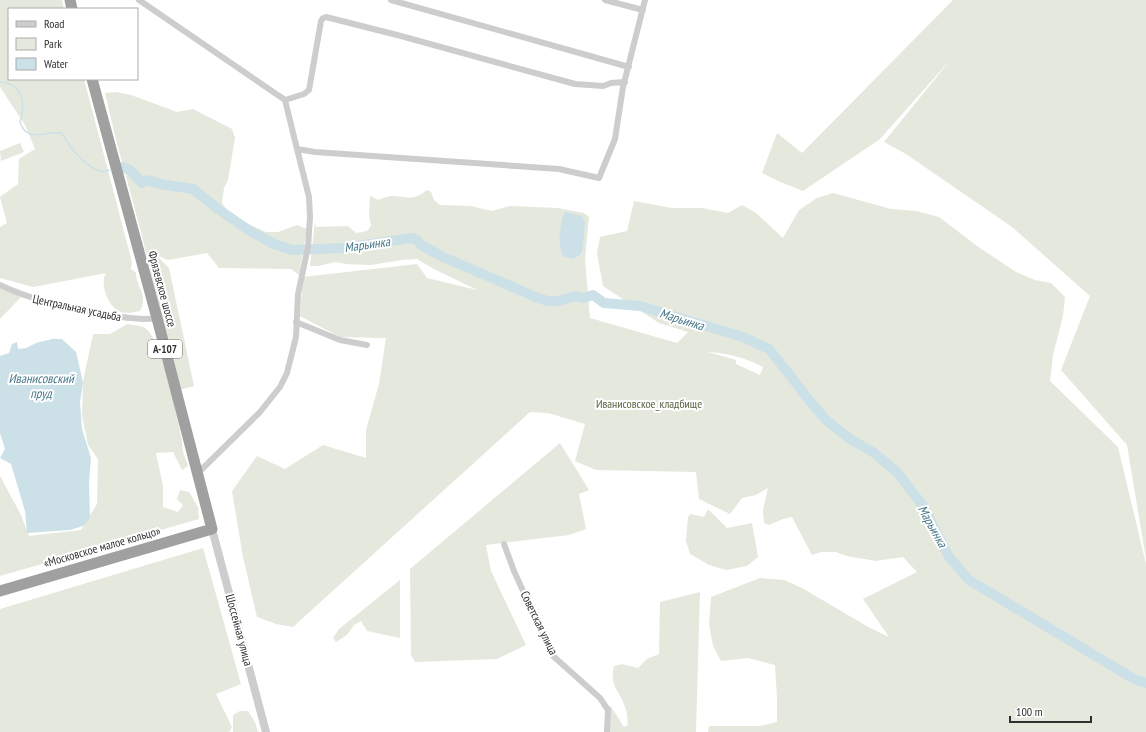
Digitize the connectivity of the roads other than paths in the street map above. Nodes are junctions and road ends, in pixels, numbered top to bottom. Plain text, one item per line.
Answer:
1 (139, 0) edge
2 (391, 0) edge
3 (605, 0) edge
4 (645, 0) edge
5 (643, 10) junction
6 (629, 67) junction
7 (92, 80) edge
8 (625, 82) junction
9 (286, 100) junction
10 (297, 149) junction
11 (0, 285) edge
12 (157, 318) junction
13 (296, 322) junction
14 (367, 345) dead end
15 (197, 474) junction
16 (212, 529) junction
17 (504, 544) dead end
18 (0, 591) edge
19 (266, 732) edge
20 (607, 732) edge

1 - 9 street
2 - 6 street
3 - 5 street
4 - 5 street
5 - 6 street
6 - 8 street
7 - 12 highway, Фрязевское шоссе / А-107
8 - 9 street
8 - 10 street
9 - 10 street
10 - 13 street
11 - 12 street, Центральная усадьба
12 - 15 highway, Фрязевское шоссе / А-107
13 - 14 street
13 - 15 street
15 - 16 highway, Фрязевское шоссе / А-107
16 - 18 highway, «Московское малое кольцо»
16 - 19 street, Шоссейная улица
17 - 20 street, Советская улица

